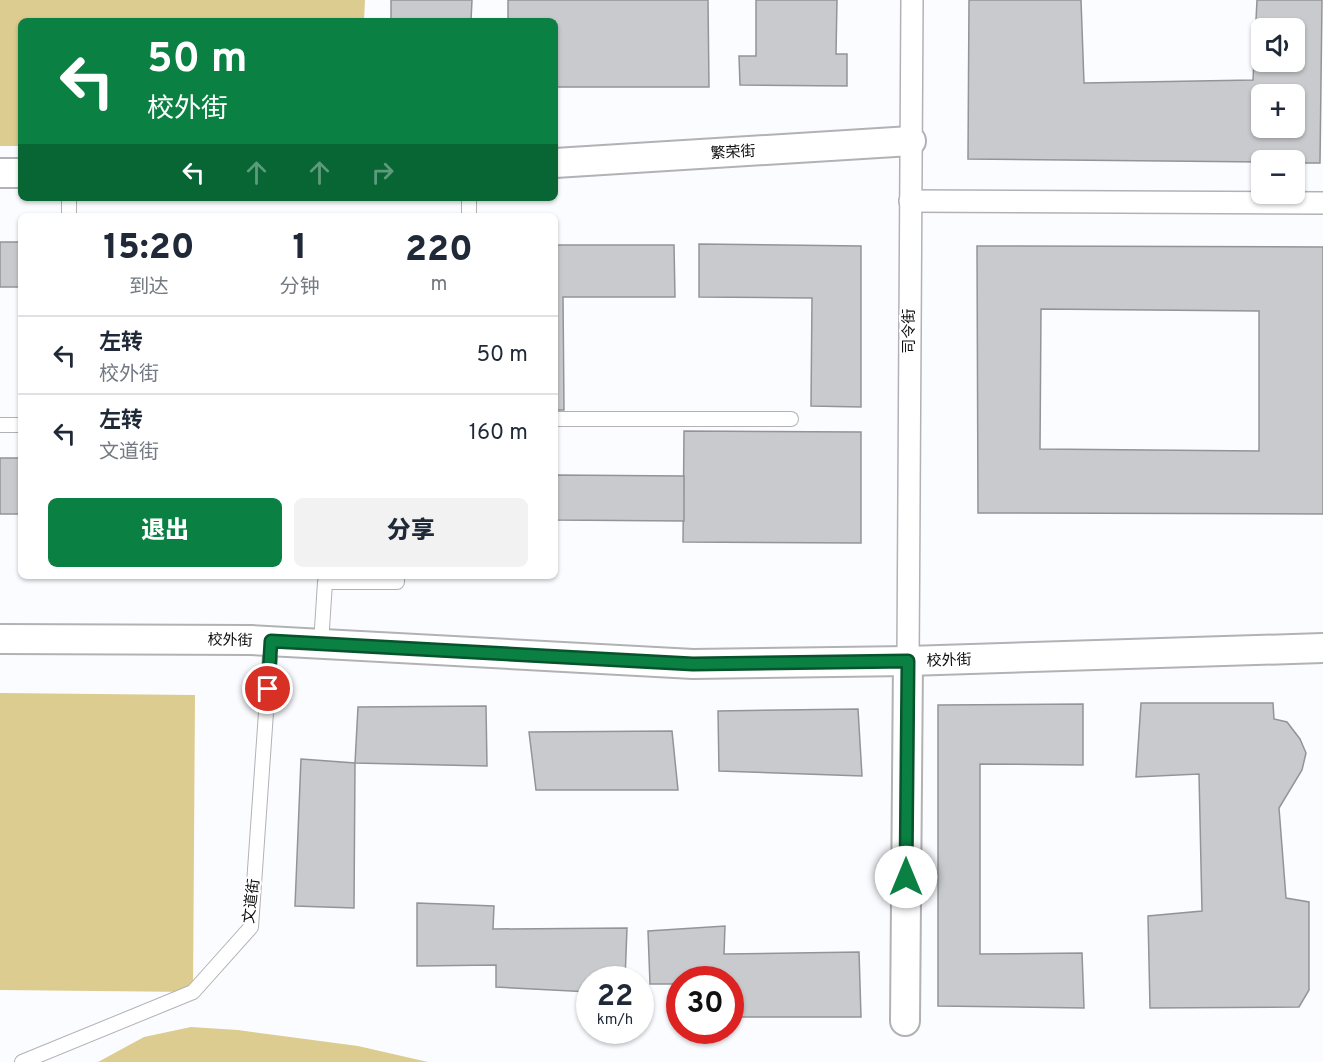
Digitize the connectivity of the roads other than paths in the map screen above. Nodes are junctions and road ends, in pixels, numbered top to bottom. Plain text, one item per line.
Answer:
1 (912, 0) edge
2 (911, 141) junction
3 (558, 163) edge
4 (0, 173) edge
5 (18, 173) edge
6 (910, 201) junction
7 (1323, 203) edge
8 (18, 413) edge
9 (558, 419) edge
10 (791, 419) dead end
11 (3, 425) edge
12 (397, 579) edge
13 (0, 639) edge
14 (271, 641) junction
15 (321, 644) junction
16 (1323, 648) edge
17 (908, 661) junction
18 (905, 1021) dead end
19 (22, 1062) edge

1 - 2 street, 司令街
2 - 3 street, 繁荣街
2 - 6 street, 司令街
4 - 5 street
6 - 7 street
6 - 17 street, 司令街
8 - 11 lane
9 - 10 lane
12 - 15 lane
13 - 14 street, 校外街
14 - 15 street, 校外街
14 - 19 lane, 文道街
15 - 17 street, 校外街
16 - 17 street, 校外街
17 - 18 street

